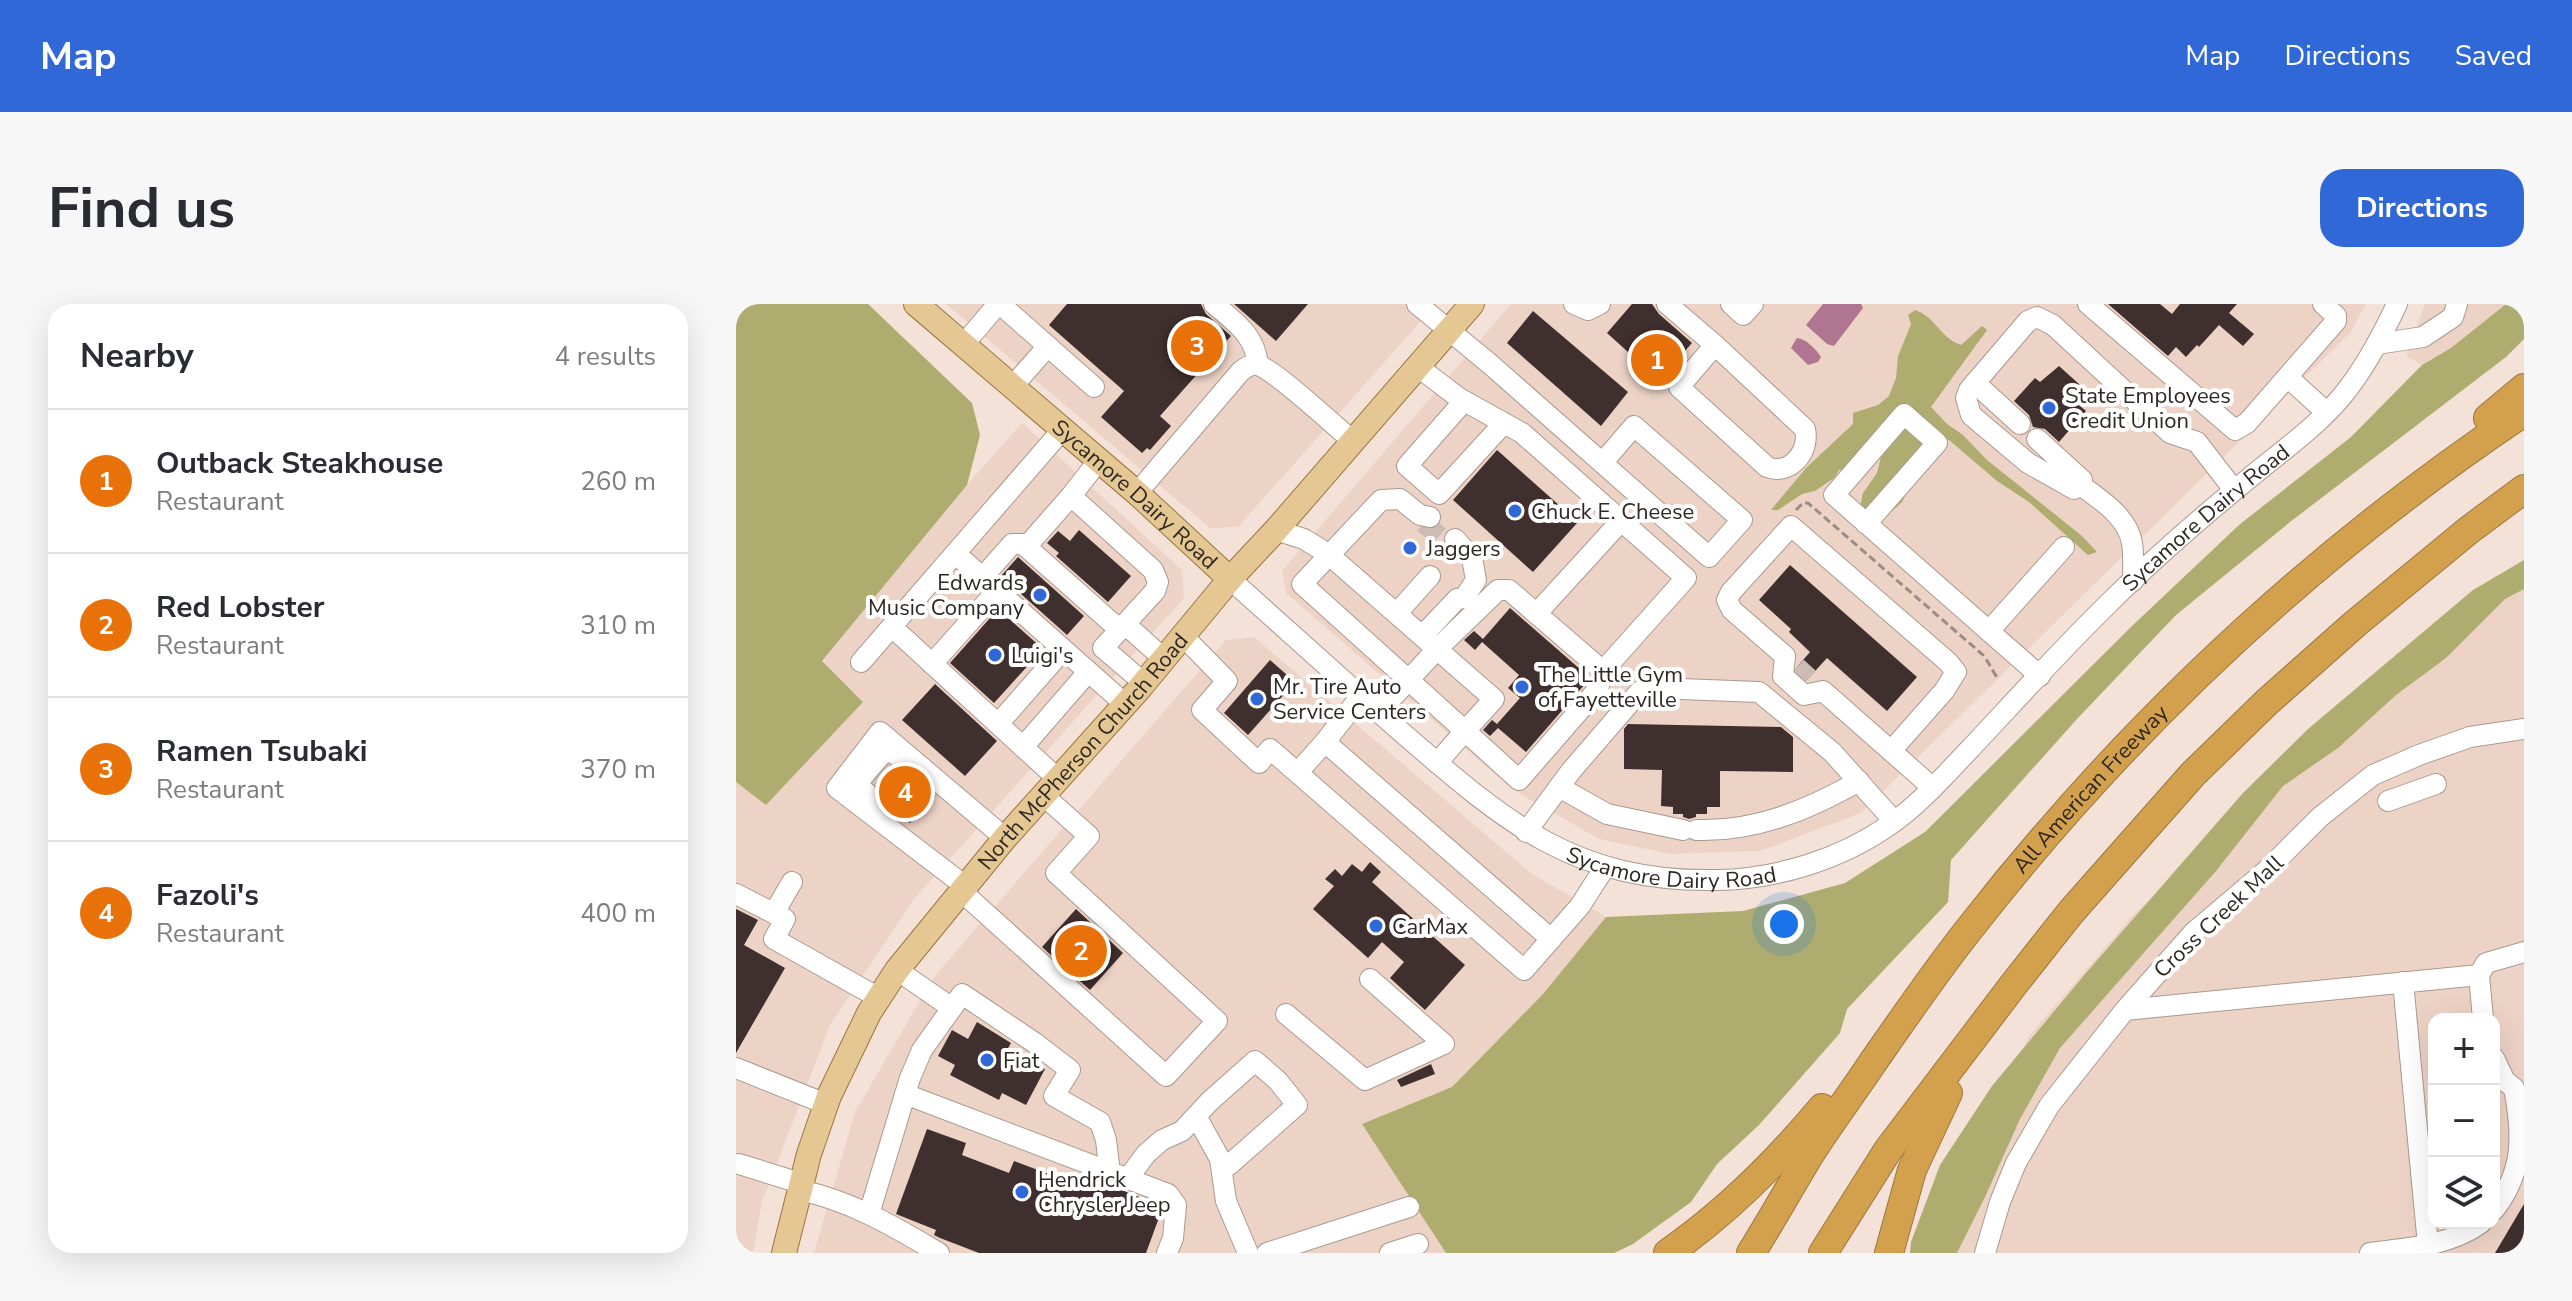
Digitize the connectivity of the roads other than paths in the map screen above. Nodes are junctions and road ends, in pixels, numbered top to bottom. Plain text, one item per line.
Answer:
1 (999, 304) edge
2 (1214, 304) edge
3 (1417, 304) edge
4 (1574, 304) edge
5 (1600, 304) edge
6 (1667, 304) edge
7 (1731, 304) edge
8 (1753, 304) edge
9 (2088, 304) edge
10 (2323, 304) edge
11 (2397, 304) edge
12 (2470, 304) edge
13 (927, 307) edge
14 (1464, 307) edge
15 (2455, 311) edge
16 (1447, 330) junction
17 (964, 344) junction
18 (2377, 344) junction
19 (1715, 345) junction
20 (1048, 346) junction
21 (1258, 365) junction
22 (1417, 366) junction
23 (2290, 375) junction
24 (1013, 386) junction
25 (1973, 386) junction
26 (1094, 387) dead end
27 (2524, 388) edge
28 (1464, 401) junction
29 (2326, 412) junction
30 (2524, 412) edge
31 (1504, 423) junction
32 (2018, 426) dead end
33 (1063, 429) junction
34 (1353, 441) junction
35 (2035, 441) dead end
36 (1099, 460) junction
37 (1603, 462) junction
38 (2080, 482) junction
39 (2419, 486) junction
40 (2524, 489) edge
41 (2234, 490) junction
42 (1137, 493) junction
43 (1071, 496) junction
44 (2524, 513) edge
45 (1425, 518) tunnel mouth
46 (1621, 521) junction
47 (1866, 524) junction
48 (1276, 530) junction
49 (1452, 542) tunnel mouth
50 (1026, 547) junction
51 (2064, 547) dead end
52 (956, 554) junction
53 (1328, 554) junction
54 (1430, 576) dead end
55 (1230, 579) junction
56 (2133, 581) junction
57 (990, 584) junction
58 (2405, 584) junction
59 (1397, 613) junction
60 (1537, 613) junction
61 (892, 627) junction
62 (1122, 627) junction
63 (1989, 631) junction
64 (1183, 636) junction
65 (1431, 642) junction
66 (1063, 650) junction
67 (1164, 659) junction
68 (861, 662) dead end
69 (932, 664) junction
70 (1603, 671) junction
71 (1088, 672) junction
72 (2040, 676) junction
73 (1409, 679) junction
74 (1144, 683) junction
75 (1361, 696) junction
76 (1125, 704) junction
77 (1379, 712) junction
78 (998, 724) junction
79 (2524, 729) edge
80 (1465, 731) junction
81 (1325, 742) junction
82 (1023, 747) junction
83 (1891, 751) junction
84 (1437, 763) junction
85 (1298, 772) junction
86 (1859, 781) junction
87 (2436, 784) dead end
88 (1559, 787) junction
89 (1052, 788) junction
90 (1933, 788) junction
91 (2388, 801) dead end
92 (1894, 821) junction
93 (1526, 832) junction
94 (1005, 838) junction
95 (1605, 867) junction
96 (792, 882) dead end
97 (963, 889) junction
98 (736, 894) edge
99 (774, 913) junction
100 (1551, 939) junction
101 (2524, 952) edge
102 (897, 970) junction
103 (1937, 973) junction
104 (2479, 975) junction
105 (1370, 979) dead end
106 (2403, 982) junction
107 (2014, 984) junction
108 (879, 998) junction
109 (952, 1008) junction
110 (2125, 1010) junction
111 (2482, 1013) edge
112 (1286, 1014) dead end
113 (736, 1068) edge
114 (2500, 1071) edge
115 (905, 1094) junction
116 (826, 1104) junction
117 (1196, 1116) junction
118 (1220, 1159) junction
119 (739, 1164) dead end
120 (1119, 1176) junction
121 (800, 1186) junction
122 (2500, 1200) edge
123 (1409, 1207) dead end
124 (869, 1214) junction
125 (2471, 1229) edge
126 (1418, 1244) dead end
127 (2428, 1245) junction
128 (784, 1253) edge
129 (939, 1253) edge
130 (1167, 1253) edge
131 (1248, 1253) edge
132 (1267, 1253) edge
133 (1390, 1253) edge
134 (1668, 1253) edge
135 (1751, 1253) edge
136 (1823, 1253) edge
137 (1889, 1253) edge
138 (1985, 1253) edge
139 (2370, 1253) edge

1 - 17 street
1 - 20 street
2 - 21 street
3 - 16 street
4 - 5 street
6 - 19 street
7 - 8 street
9 - 23 street
10 - 23 street
11 - 18 street, Sycamore Dairy Road
12 - 15 street
13 - 17 main road, Sycamore Dairy Road
14 - 16 main road, North McPherson Church Road
15 - 18 street
16 - 22 main road, North McPherson Church Road
16 - 37 street
17 - 24 main road, Sycamore Dairy Road
18 - 29 street, Sycamore Dairy Road
19 - 19 street
20 - 24 street
20 - 26 street
21 - 34 street
21 - 42 street
22 - 28 street
22 - 34 main road, North McPherson Church Road
23 - 29 street
24 - 33 main road, Sycamore Dairy Road
25 - 32 street
25 - 38 street
25 - 41 street
27 - 39 highway
28 - 31 street
28 - 31 street
29 - 41 street, Sycamore Dairy Road
30 - 39 highway, All American Freeway
31 - 46 street
33 - 36 main road, Sycamore Dairy Road
33 - 52 street
34 - 48 main road, North McPherson Church Road
35 - 38 street
36 - 42 main road, Sycamore Dairy Road
36 - 43 street
37 - 37 street
38 - 56 street
39 - 103 highway, All American Freeway
40 - 58 highway
41 - 56 street, Sycamore Dairy Road
42 - 55 main road, Sycamore Dairy Road
43 - 50 street
43 - 62 street
44 - 58 highway
45 - 53 street
46 - 60 street
46 - 70 street
47 - 47 street
47 - 63 street
48 - 53 street
48 - 55 main road, North McPherson Church Road
49 - 65 street
50 - 57 street
50 - 62 street
51 - 63 street
52 - 57 street
52 - 61 street
53 - 59 street
53 - 73 street
54 - 59 street
55 - 64 main road, North McPherson Church Road
55 - 75 street, Sycamore Dairy Road
56 - 72 street, Sycamore Dairy Road
57 - 66 street
57 - 69 street
58 - 107 highway
59 - 65 street
60 - 65 street
60 - 70 street
61 - 68 street
61 - 69 street
62 - 67 street
62 - 74 street
63 - 72 street
64 - 67 main road, North McPherson Church Road
64 - 85 street
65 - 73 street
65 - 80 street
66 - 71 street
66 - 78 street
67 - 74 main road, North McPherson Church Road
69 - 78 street
70 - 80 street
71 - 76 street
71 - 82 street
72 - 90 street, Sycamore Dairy Road
73 - 77 street
73 - 80 street
74 - 76 main road, North McPherson Church Road
75 - 77 street, Sycamore Dairy Road
75 - 81 street
76 - 89 main road, North McPherson Church Road
77 - 84 street, Sycamore Dairy Road
78 - 82 street
79 - 110 street, Cross Creek Mall
80 - 84 street
81 - 85 street
81 - 100 street
82 - 89 street
83 - 83 street
83 - 90 street
84 - 93 street, Sycamore Dairy Road
85 - 100 street
86 - 88 street
86 - 88 street
86 - 92 street
87 - 91 street
88 - 93 street
89 - 94 main road, North McPherson Church Road
89 - 97 street
90 - 92 street, Sycamore Dairy Road
92 - 95 street, Sycamore Dairy Road
93 - 95 street, Sycamore Dairy Road
94 - 97 main road, North McPherson Church Road
94 - 97 street
95 - 100 street
96 - 99 street
97 - 102 main road, North McPherson Church Road
98 - 99 street
99 - 108 street
101 - 104 street
102 - 108 main road, North McPherson Church Road
102 - 109 street
103 - 134 highway
103 - 135 highway, All American Freeway
104 - 106 street
104 - 111 street
105 - 112 street
106 - 110 street
106 - 127 street
107 - 136 highway
107 - 137 highway
108 - 116 main road, North McPherson Church Road
109 - 115 street
109 - 120 street
110 - 138 street, Cross Creek Mall
113 - 116 street
114 - 122 street
115 - 120 street
115 - 124 street
116 - 121 main road, North McPherson Church Road
117 - 118 street
117 - 118 street
117 - 120 street
118 - 131 street
119 - 121 street
120 - 130 street
121 - 124 street
121 - 128 main road, North McPherson Church Road
123 - 132 street
124 - 129 street
125 - 127 street
126 - 133 street
127 - 139 street

